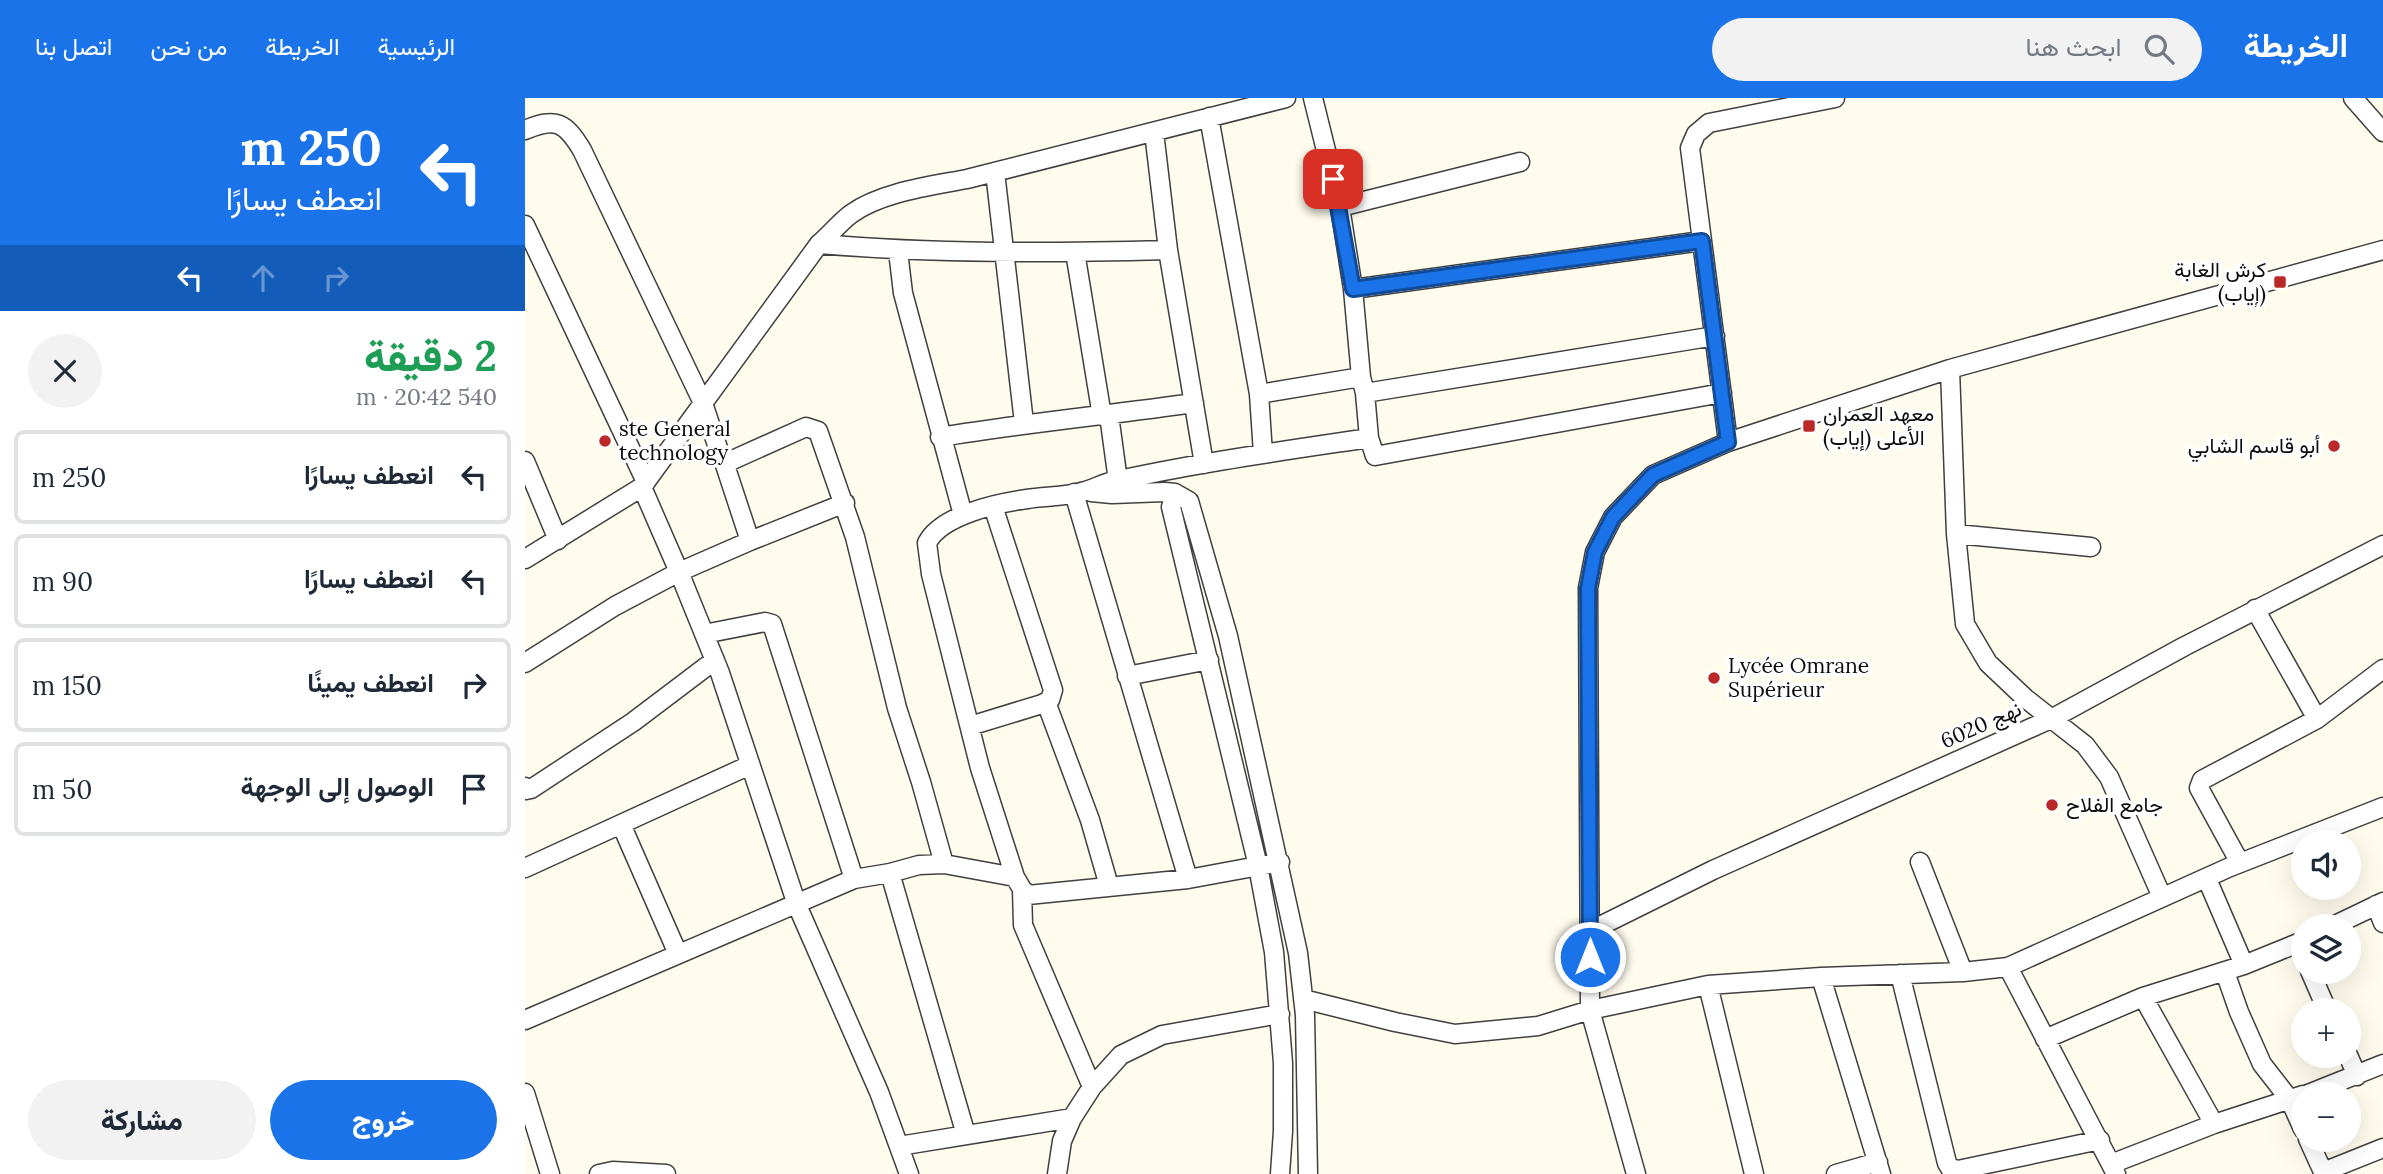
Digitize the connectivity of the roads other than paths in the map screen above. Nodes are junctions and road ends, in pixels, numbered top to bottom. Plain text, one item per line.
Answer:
1 (1286, 98) edge
2 (1313, 98) edge
3 (1835, 98) edge
4 (2353, 98) edge
5 (1209, 117) junction
6 (525, 130) edge
7 (2382, 130) edge
8 (1154, 132) junction
9 (1520, 162) dead end
10 (995, 172) junction
11 (1339, 206) junction
12 (525, 225) edge
13 (1702, 241) junction
14 (819, 244) junction
15 (1168, 250) junction
16 (2383, 250) edge
17 (898, 251) junction
18 (1004, 252) junction
19 (1075, 252) junction
20 (1353, 289) junction
21 (1715, 336) junction
22 (1950, 369) junction
23 (1363, 385) junction
24 (1722, 393) junction
25 (1259, 394) junction
26 (703, 403) junction
27 (1194, 403) junction
28 (1106, 416) junction
29 (1024, 424) junction
30 (940, 437) junction
31 (1369, 438) junction
32 (1728, 442) junction
33 (1263, 454) junction
34 (525, 461) edge
35 (724, 462) junction
36 (1204, 464) junction
37 (1118, 481) junction
38 (644, 485) junction
39 (1079, 492) junction
40 (1175, 494) junction
41 (845, 503) junction
42 (993, 506) junction
43 (963, 515) junction
44 (1956, 534) junction
45 (558, 540) junction
46 (750, 541) junction
47 (2383, 545) edge
48 (2091, 547) dead end
49 (525, 559) edge
50 (679, 572) junction
51 (2255, 609) junction
52 (704, 634) junction
53 (715, 660) junction
54 (1209, 660) junction
55 (525, 663) edge
56 (2383, 669) edge
57 (1127, 676) junction
58 (1046, 702) junction
59 (2053, 718) junction
60 (2317, 719) junction
61 (970, 726) junction
62 (750, 765) junction
63 (525, 787) edge
64 (2383, 807) edge
65 (621, 824) junction
66 (1280, 862) junction
67 (1920, 862) dead end
68 (2240, 863) junction
69 (944, 864) junction
70 (1258, 866) junction
71 (525, 868) edge
72 (890, 873) junction
73 (2207, 878) junction
74 (854, 879) junction
75 (1188, 879) junction
76 (1018, 883) junction
77 (1109, 886) junction
78 (2162, 897) junction
79 (2379, 903) edge
80 (797, 905) junction
81 (2357, 914) edge
82 (2383, 923) edge
83 (1590, 931) junction
84 (2291, 949) edge
85 (678, 954) junction
86 (2244, 965) junction
87 (2008, 967) junction
88 (1963, 972) junction
89 (2225, 972) junction
90 (1900, 974) junction
91 (1821, 977) junction
92 (1708, 985) junction
93 (2143, 997) junction
94 (1303, 999) junction
95 (1590, 1010) junction
96 (1280, 1014) junction
97 (525, 1020) edge
98 (2046, 1039) junction
99 (2383, 1064) edge
100 (2354, 1068) edge
101 (2357, 1076) junction
102 (2341, 1082) edge
103 (1092, 1087) junction
104 (525, 1093) edge
105 (2291, 1093) edge
106 (2291, 1100) edge
107 (1072, 1118) junction
108 (2214, 1124) junction
109 (966, 1135) junction
110 (2099, 1140) junction
111 (899, 1146) junction
112 (2383, 1148) edge
113 (2314, 1152) edge
114 (1879, 1168) edge
115 (2113, 1169) edge
116 (2323, 1173) edge
117 (550, 1174) edge
118 (599, 1174) edge
119 (666, 1174) edge
120 (909, 1174) edge
121 (1057, 1174) edge
122 (1280, 1174) edge
123 (1308, 1174) edge
124 (1636, 1174) edge
125 (1754, 1174) edge
126 (1836, 1174) edge

1 - 5 street
2 - 11 street
3 - 13 street
4 - 7 street
5 - 8 street
5 - 25 street
6 - 26 street
8 - 10 street
8 - 15 street
9 - 11 street
10 - 14 street
10 - 18 street
11 - 20 street
12 - 38 street
13 - 20 street
13 - 21 street
14 - 17 street
14 - 26 street
15 - 19 street
15 - 27 street
16 - 22 street
17 - 18 street
17 - 30 street
18 - 19 street
18 - 29 street
19 - 28 street
20 - 23 street
21 - 23 street
21 - 24 street
22 - 32 street
22 - 44 street
23 - 25 street
23 - 31 street
24 - 31 street
24 - 32 street
25 - 33 street
26 - 35 street
26 - 38 street
27 - 28 street
27 - 36 street
28 - 29 street
28 - 37 street
29 - 30 street
30 - 43 street
31 - 33 street
32 - 83 street
33 - 36 street
34 - 45 street
35 - 41 street
35 - 46 street
36 - 37 street
37 - 39 street
38 - 45 street
38 - 50 street
39 - 40 street
39 - 42 street
39 - 57 street
40 - 54 street
40 - 66 street
41 - 46 street
41 - 69 street
42 - 43 street
42 - 58 street
43 - 61 street
44 - 48 street
44 - 59 street
45 - 49 street
46 - 50 street
47 - 51 street, نهج 6020
50 - 52 street
50 - 55 street
51 - 59 street, نهج 6020
51 - 60 street
52 - 53 street
52 - 74 street
53 - 62 street
53 - 63 street
54 - 57 street
54 - 70 street
56 - 60 street
57 - 75 street
58 - 61 street
58 - 77 street
59 - 78 street
59 - 83 street, نهج 6020
60 - 68 street
61 - 76 street
62 - 65 street
62 - 80 street
64 - 68 street
65 - 71 street
65 - 85 street
66 - 70 street
66 - 94 street
67 - 88 street
68 - 73 street
69 - 72 street
69 - 76 street
70 - 75 street
70 - 96 street
72 - 74 street
72 - 109 street
73 - 78 street
73 - 86 street
74 - 80 street
75 - 77 street
76 - 77 street
76 - 103 street
78 - 87 street
79 - 81 street
79 - 82 street
80 - 85 street
80 - 111 street
83 - 95 street
84 - 86 street
85 - 97 street
86 - 89 street
87 - 88 street
87 - 98 street
88 - 90 street
89 - 93 street
89 - 105 street
90 - 91 street
90 - 110 street
91 - 92 street
91 - 114 street
92 - 95 street
92 - 125 street
93 - 98 street
93 - 108 street
94 - 95 street
94 - 123 street
95 - 124 street
96 - 103 street
96 - 122 street
98 - 110 street
99 - 101 street
100 - 101 street
101 - 102 street
103 - 107 street
104 - 117 street
106 - 108 street
107 - 109 street
107 - 121 street
108 - 115 street
109 - 111 street
110 - 115 street
111 - 120 street
112 - 116 street
113 - 116 street
114 - 126 street
118 - 119 street

